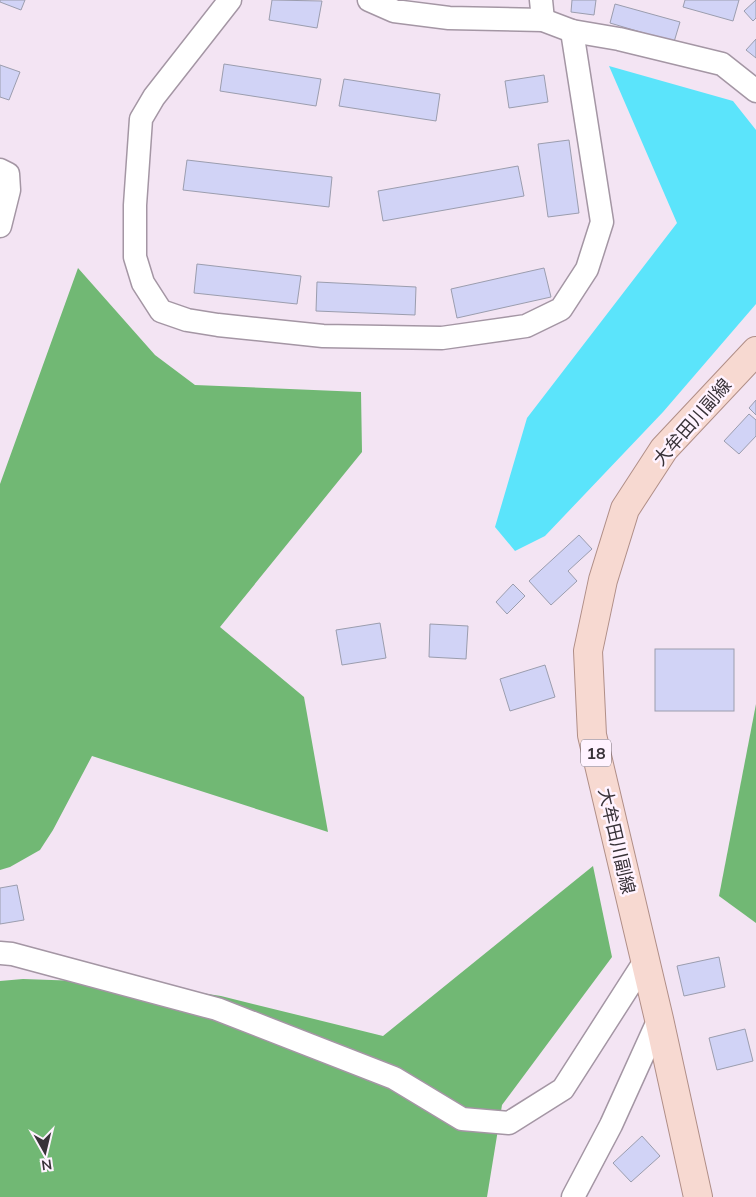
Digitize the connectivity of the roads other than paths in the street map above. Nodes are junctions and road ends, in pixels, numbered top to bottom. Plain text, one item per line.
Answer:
1 (230, 0) edge
2 (369, 0) edge
3 (542, 10) edge
4 (572, 31) junction
5 (756, 91) edge
6 (0, 170) edge
7 (0, 226) edge
8 (756, 352) edge
9 (0, 953) edge
10 (645, 961) junction
11 (659, 1019) junction
12 (573, 1197) edge
13 (698, 1197) edge

1 - 4 street
2 - 3 street
3 - 4 street
4 - 5 street
6 - 7 street
8 - 10 main road, 大牟田川副線 / 18
9 - 10 street
10 - 11 main road, 大牟田川副線 / 18
11 - 12 street
11 - 13 main road, 大牟田川副線 / 18

